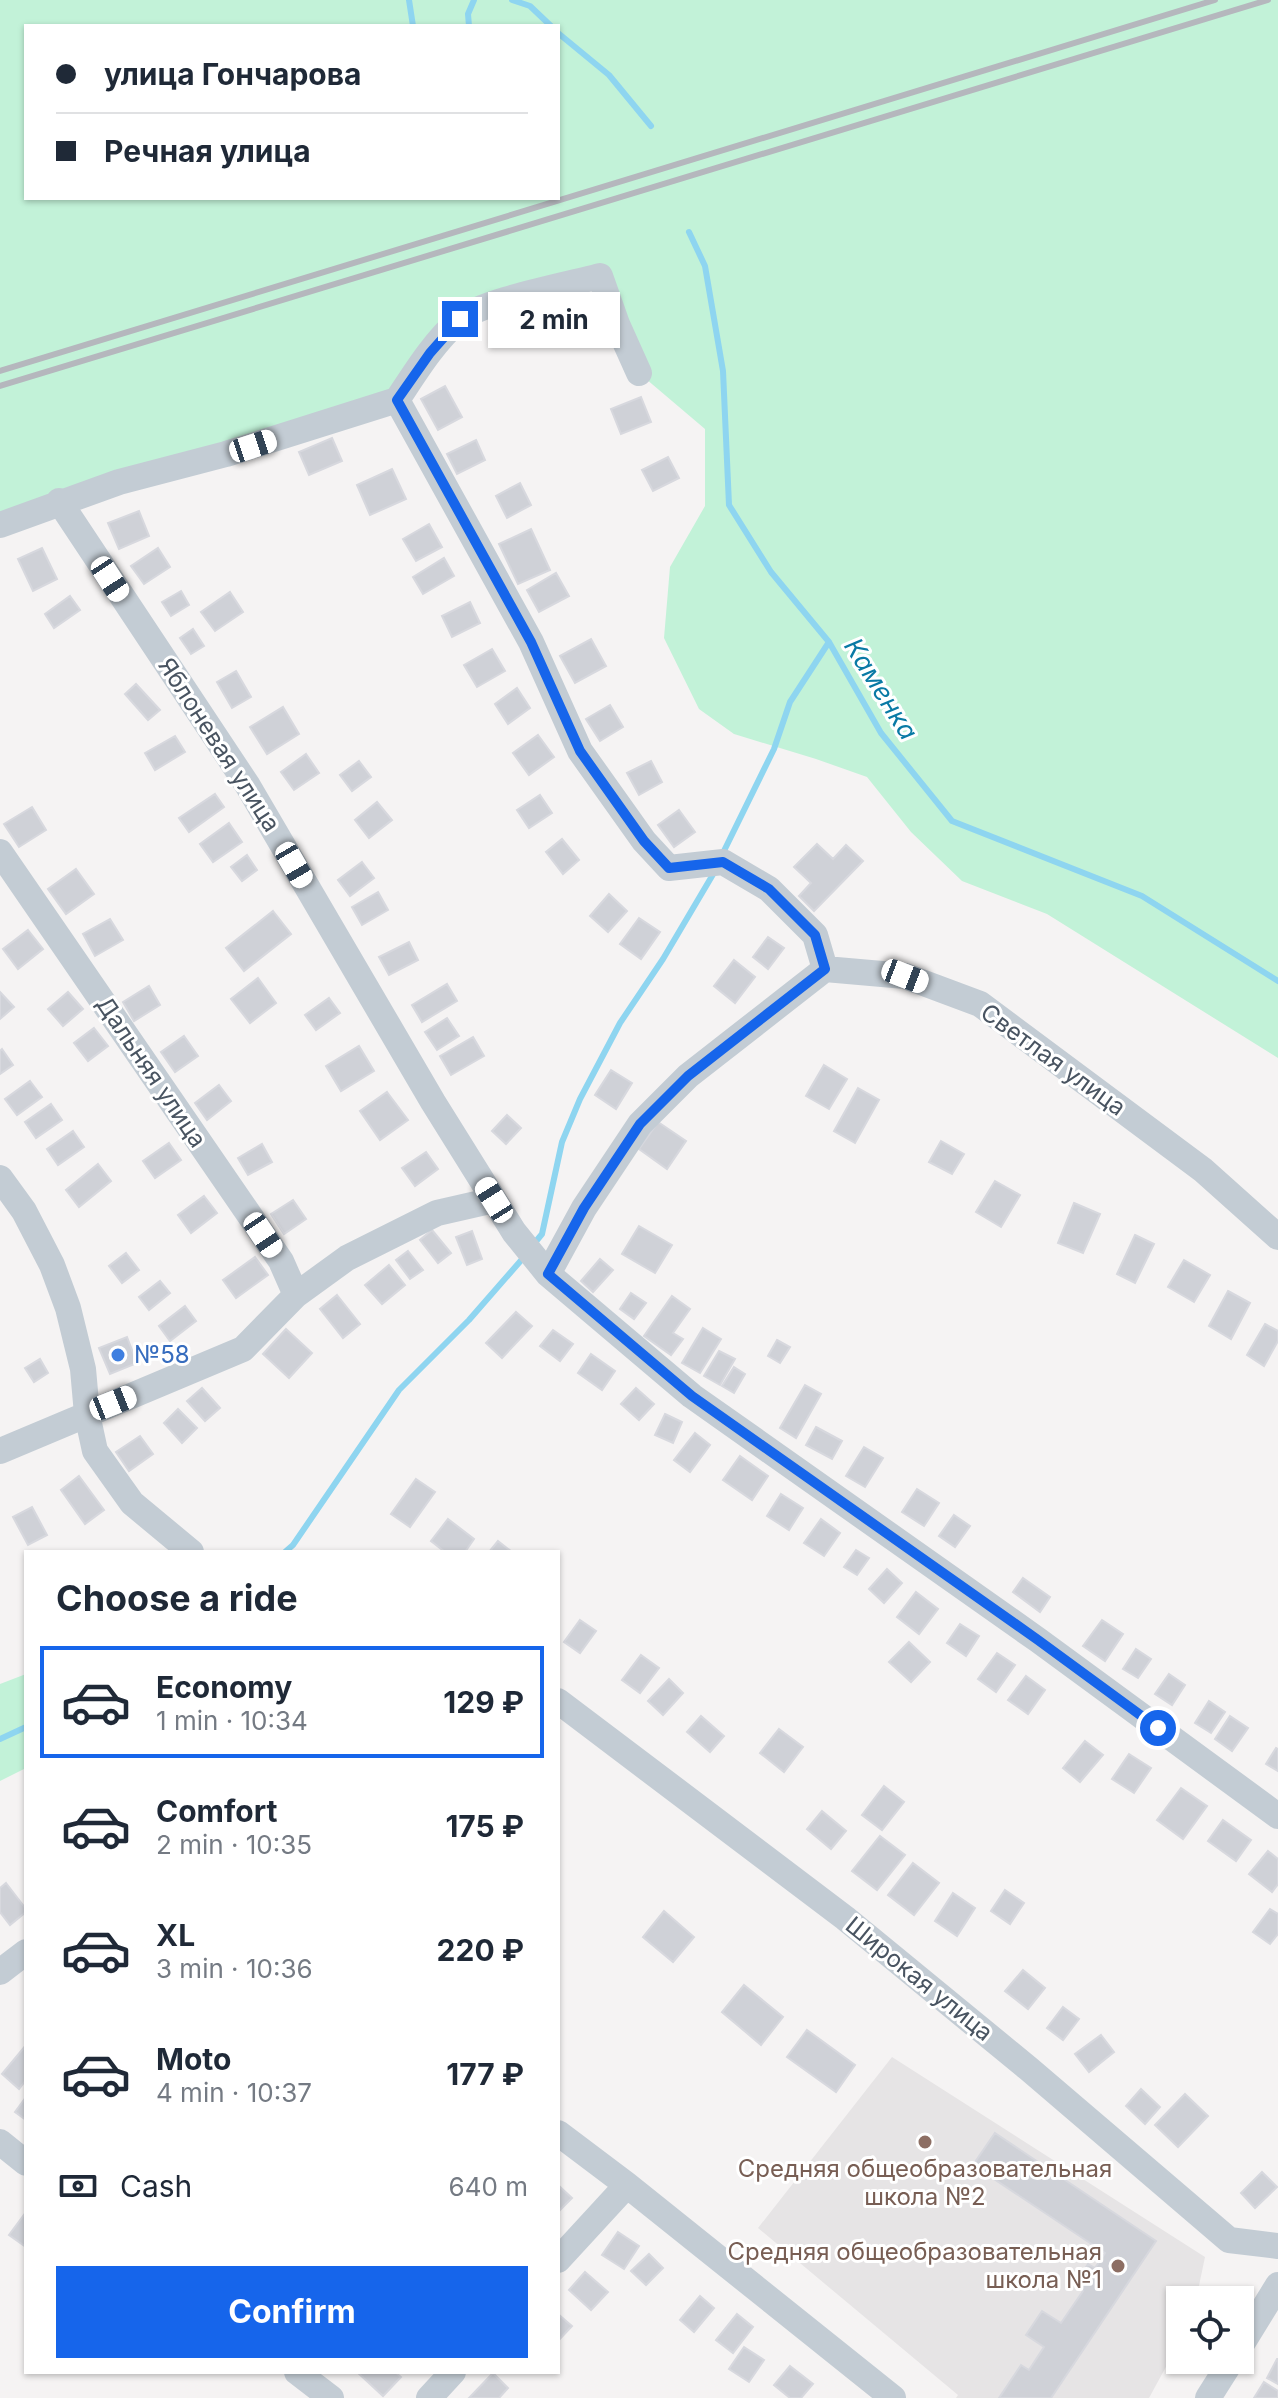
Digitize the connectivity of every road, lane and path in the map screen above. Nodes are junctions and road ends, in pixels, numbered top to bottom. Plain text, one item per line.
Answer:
1 (639, 373) dead end
2 (397, 400) junction
3 (59, 501) junction
4 (0, 525) edge
5 (0, 852) edge
6 (825, 969) junction
7 (0, 1178) edge
8 (494, 1200) junction
9 (1278, 1237) edge
10 (542, 1266) junction
11 (296, 1295) junction
12 (87, 1414) junction
13 (0, 1451) edge
14 (189, 1550) edge
15 (560, 1703) edge
16 (1278, 1816) edge
17 (24, 1954) edge
18 (0, 1972) edge
19 (560, 2135) edge
20 (0, 2142) edge
21 (24, 2161) edge
22 (627, 2185) junction
23 (1278, 2246) edge
24 (560, 2258) edge
25 (1278, 2285) edge
26 (1254, 2324) edge
27 (300, 2374) edge
28 (451, 2374) edge
29 (1223, 2374) edge
30 (331, 2398) edge
31 (429, 2398) edge
32 (893, 2398) edge
33 (1208, 2398) edge

1 - 2 street
2 - 3 street
2 - 6 street
3 - 4 street
3 - 8 street, Яблоневая улица
5 - 11 street, Дальняя улица
6 - 9 street, Светлая улица
6 - 10 street
7 - 12 street
8 - 10 street, Яблоневая улица
8 - 11 street
10 - 16 street, Яблоневая улица
11 - 12 street
12 - 13 street
12 - 14 street
15 - 23 street, Широкая улица
17 - 18 street
19 - 22 street
20 - 21 street
22 - 24 street
22 - 32 street
25 - 26 street
27 - 30 street
28 - 31 street
29 - 33 street

